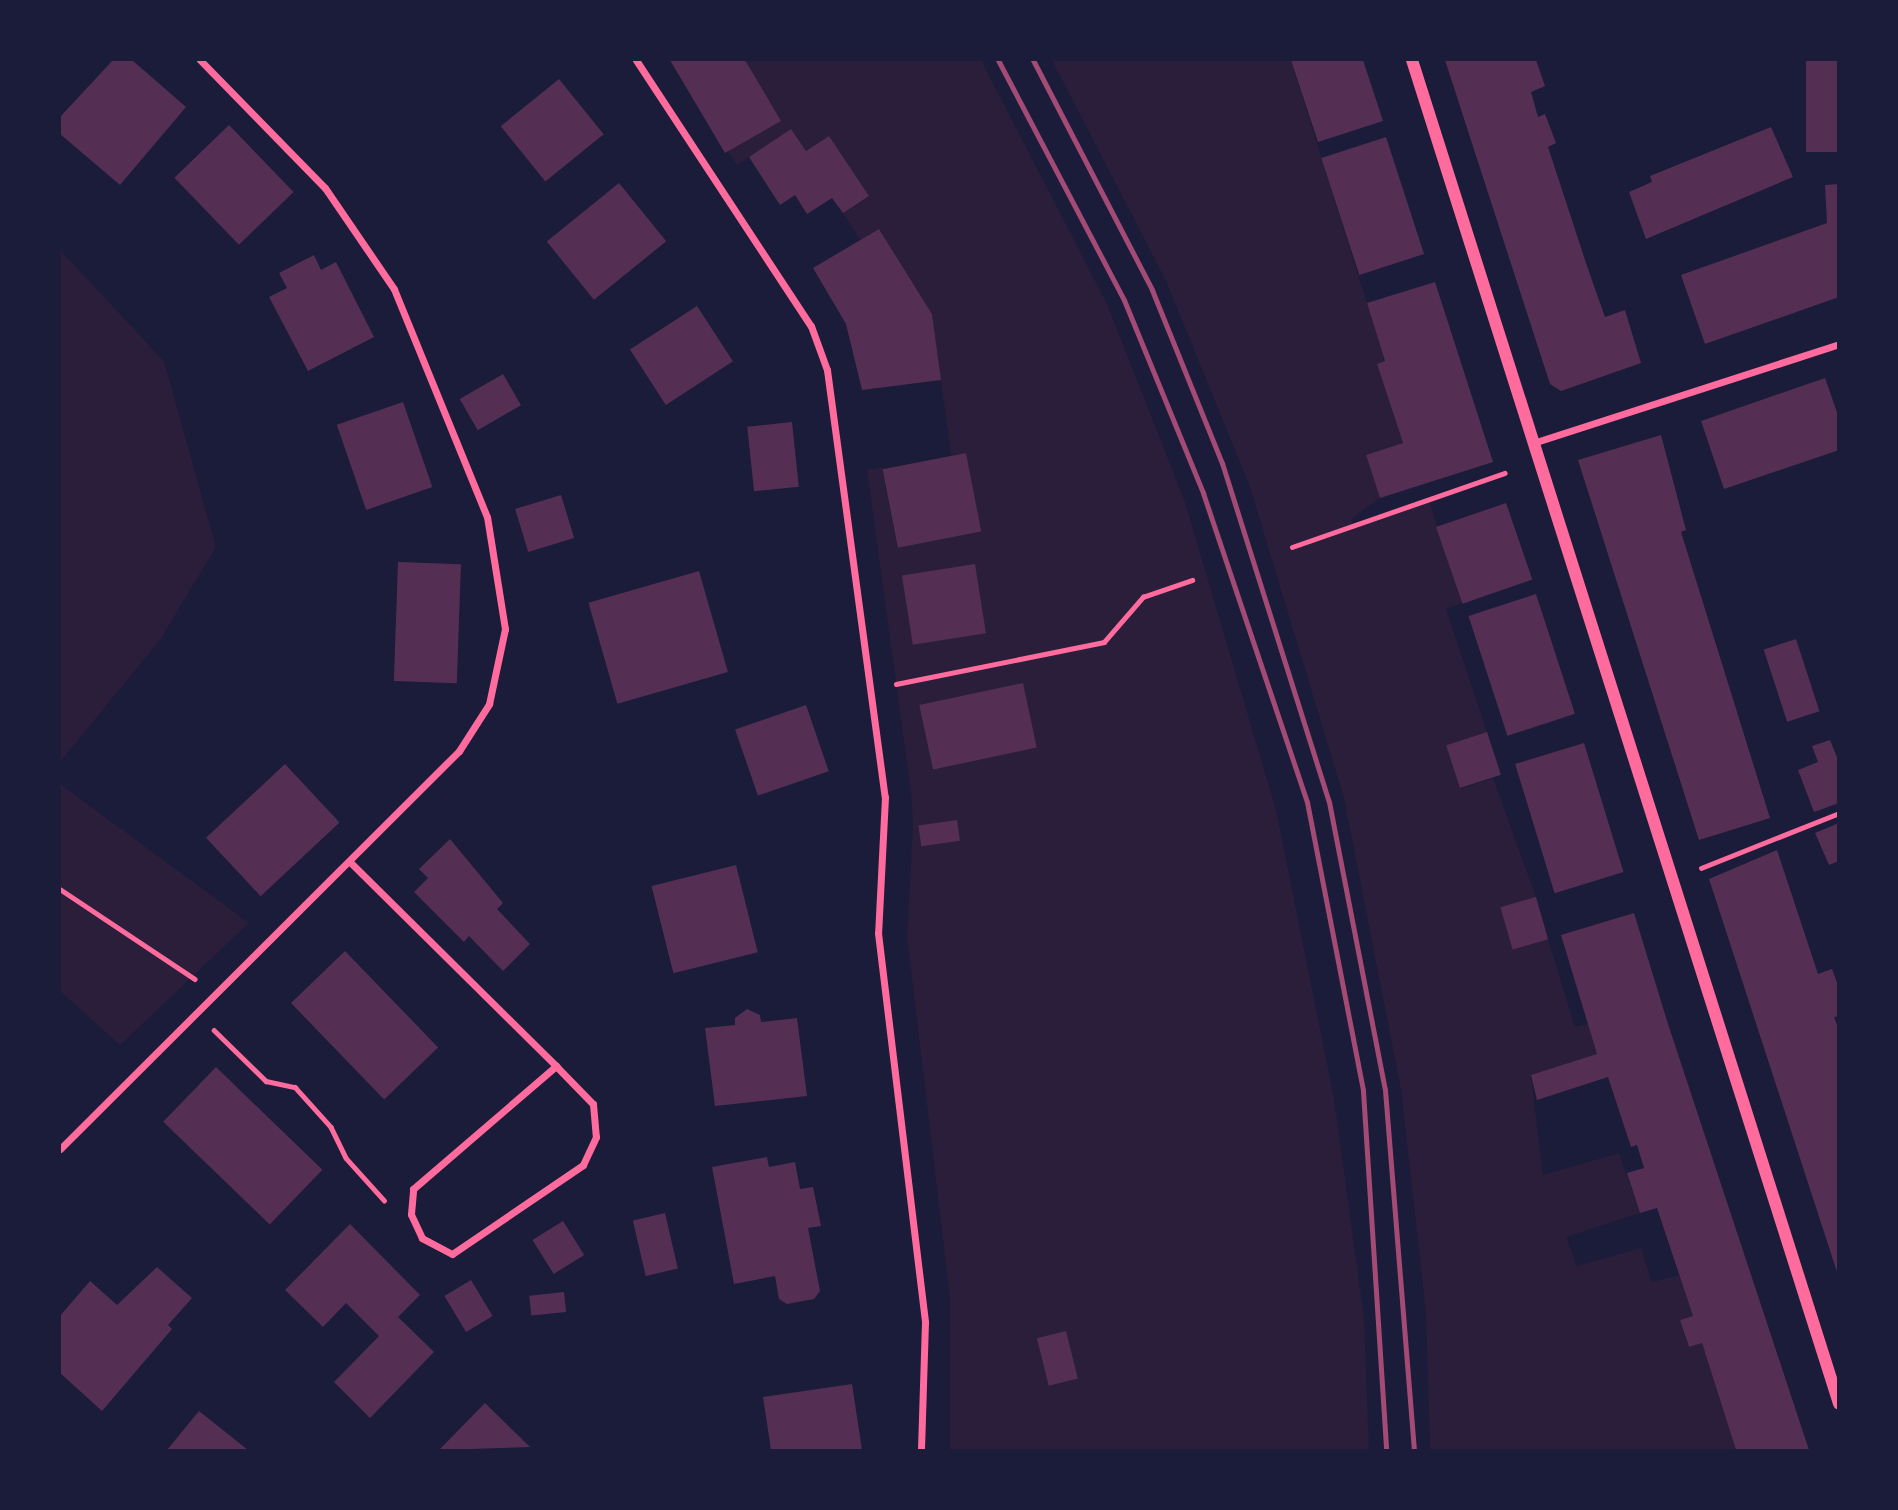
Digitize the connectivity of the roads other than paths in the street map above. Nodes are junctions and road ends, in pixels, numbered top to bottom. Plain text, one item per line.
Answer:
1 (200, 60) edge
2 (636, 60) edge
3 (1412, 60) edge
4 (1839, 344) edge
5 (1530, 444) junction
6 (351, 863) junction
7 (556, 1066) junction
8 (60, 1149) edge
9 (1839, 1404) edge
10 (921, 1451) edge

1 - 6 street
2 - 10 street
3 - 5 street
4 - 5 street
5 - 9 street
6 - 7 street
6 - 8 street
7 - 7 street

